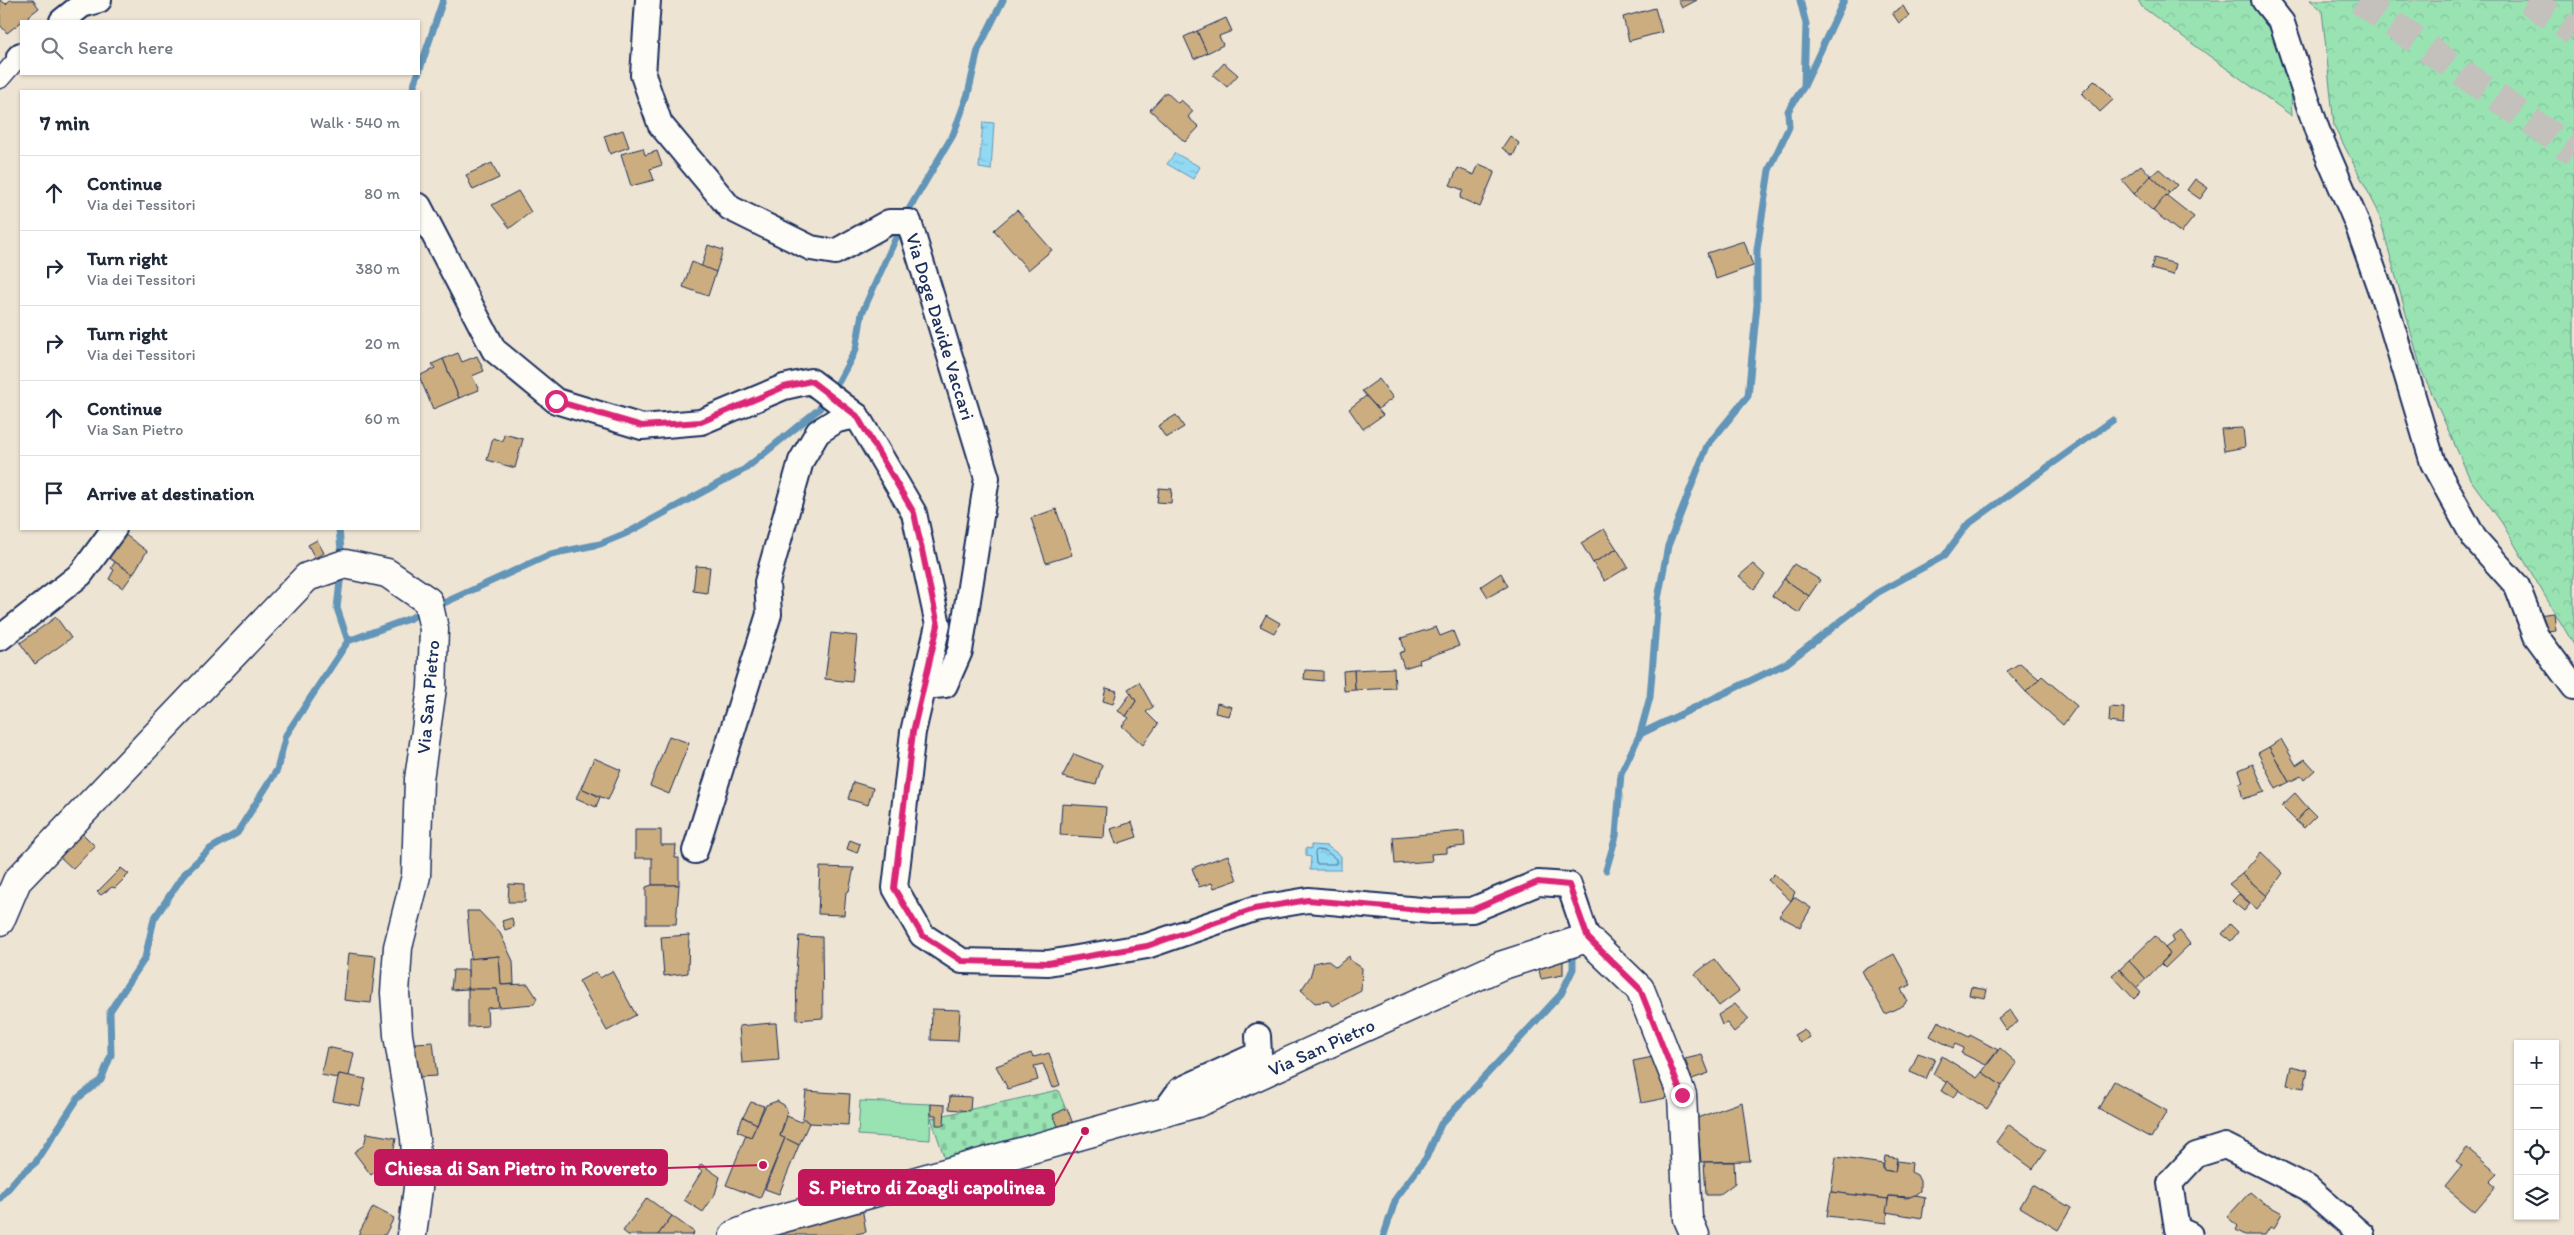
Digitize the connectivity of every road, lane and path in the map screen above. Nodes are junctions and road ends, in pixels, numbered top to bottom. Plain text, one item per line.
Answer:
1 (99, 0) edge
2 (648, 0) edge
3 (2264, 0) edge
4 (63, 20) edge
5 (20, 56) edge
6 (0, 79) edge
7 (420, 208) edge
8 (857, 416) junction
9 (113, 530) edge
10 (0, 638) edge
11 (923, 687) junction
12 (2574, 687) edge
13 (696, 851) dead end
14 (0, 922) edge
15 (1588, 938) junction
16 (1258, 1036) dead end
17 (1164, 1112) junction
18 (412, 1235) edge
19 (734, 1235) edge
20 (1695, 1235) edge
21 (2190, 1235) edge
22 (2362, 1235) edge

1 - 4 street
2 - 11 street, Via Doge Davide Vaccari
3 - 12 street
5 - 6 street
7 - 8 street
8 - 11 street
8 - 13 street
9 - 10 street
11 - 15 street
14 - 18 street, Via San Pietro
15 - 17 street, Via San Pietro
15 - 20 street
16 - 17 street
17 - 19 street, Via San Pietro
21 - 22 street

